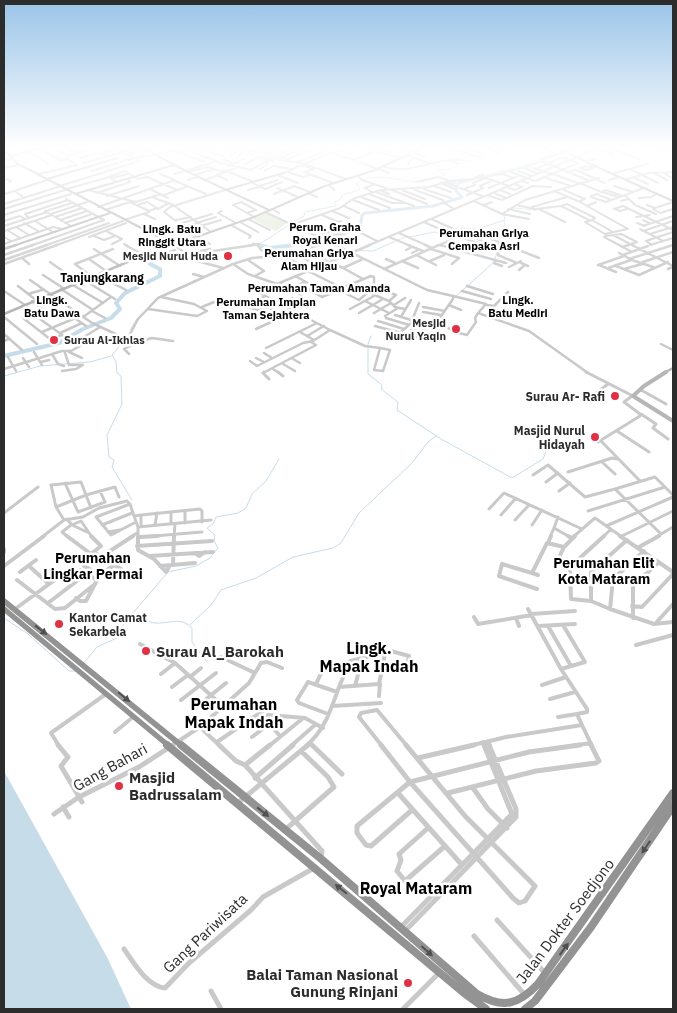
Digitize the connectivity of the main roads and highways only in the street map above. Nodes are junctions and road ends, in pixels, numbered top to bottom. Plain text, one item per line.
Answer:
1 (232, 193) edge
2 (308, 193) edge
3 (655, 193) edge
4 (657, 193) edge
5 (73, 194) joint
6 (672, 200) edge
7 (270, 210) junction
8 (109, 213) junction
9 (172, 246) junction
10 (4, 247) edge
11 (4, 314) edge
12 (673, 368) edge
13 (673, 420) edge
14 (4, 602) edge
15 (4, 609) edge
16 (82, 670) junction
17 (216, 772) junction
18 (208, 779) junction
19 (673, 793) edge
20 (673, 806) edge
21 (615, 885) junction
22 (379, 908) junction
23 (374, 916) junction
24 (486, 1009) edge
25 (525, 1009) edge

1 - 7 main road
2 - 7 main road
3 - 6 main road
4 - 6 main road
5 - 8 main road
5 - 8 main road
7 - 9 main road
8 - 9 main road
8 - 10 main road
9 - 11 main road
12 - 13 main road
14 -> 16 highway
15 - 16 highway
16 -> 17 highway, Jalan Dokter Soedjono
16 - 18 highway
17 - 18 highway
17 -> 22 highway, Jalan Dokter Soedjono
23 -> 18 highway
19 - 21 highway, Jalan Dokter Soedjono
20 -> 21 highway, Jalan Dokter Soedjono
22 -> 21 highway, Jalan Dokter Soedjono
21 - 25 highway, Jalan Dokter Soedjono
22 - 23 highway
23 - 24 highway

